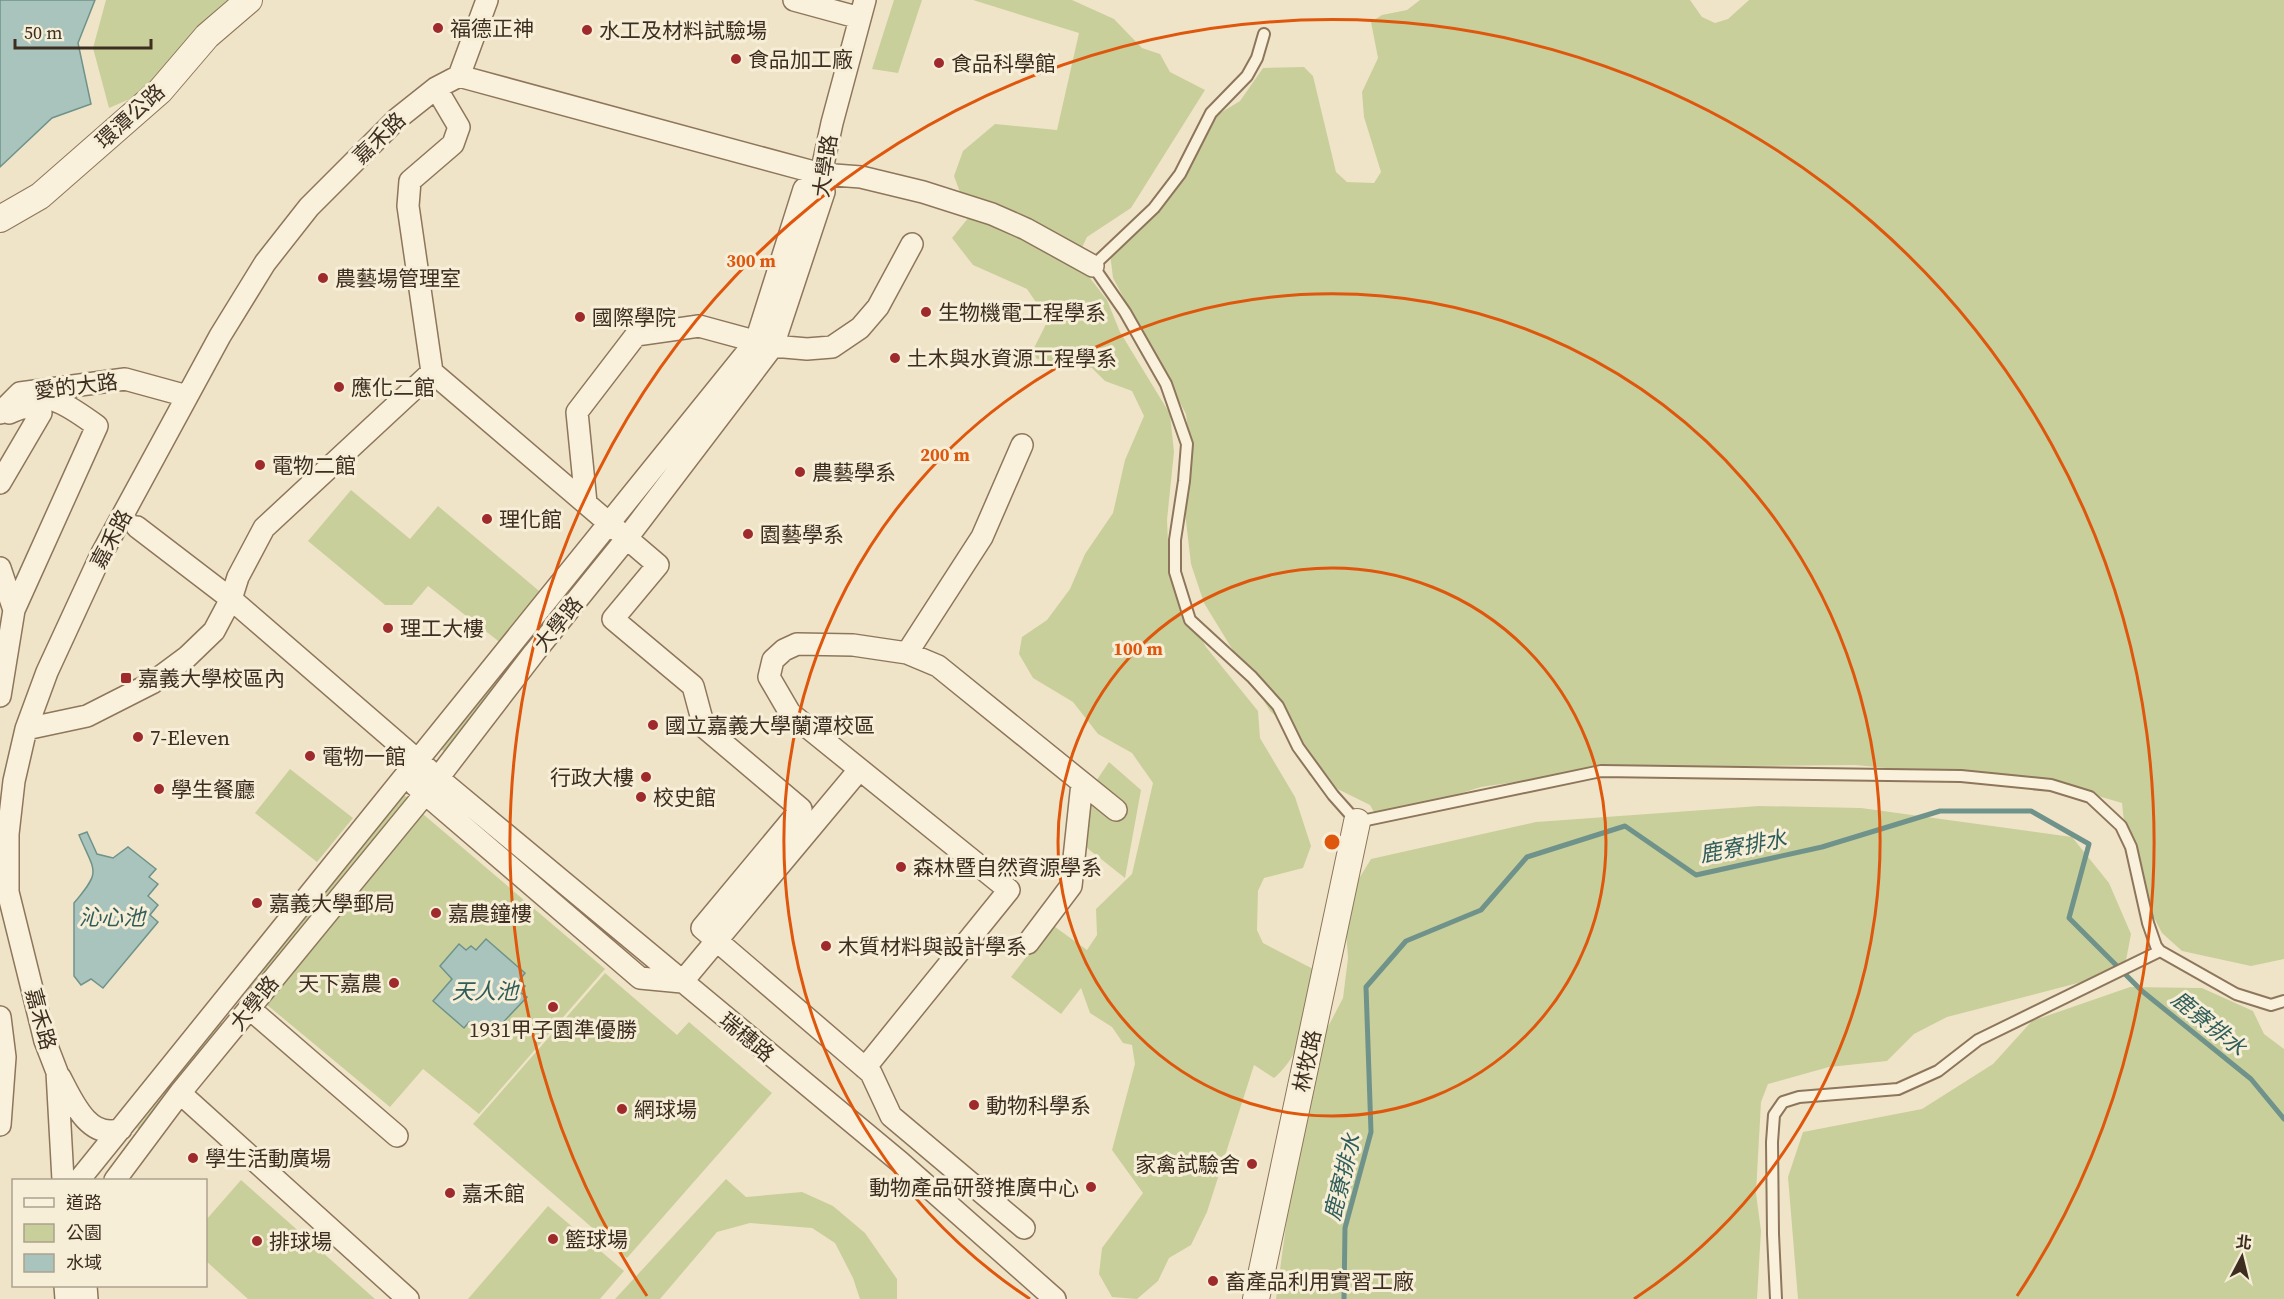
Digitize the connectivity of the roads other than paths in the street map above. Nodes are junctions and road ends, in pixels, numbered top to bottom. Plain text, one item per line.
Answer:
1 (249, 0) edge
2 (487, 0) edge
3 (794, 0) edge
4 (862, 9) edge
5 (1263, 34) dead end
6 (459, 76) junction
7 (436, 88) junction
8 (821, 174) junction
9 (0, 219) edge
10 (912, 244) dead end
11 (1093, 266) junction
12 (765, 343) junction
13 (432, 372) junction
14 (20, 393) junction
15 (187, 396) junction
16 (0, 415) edge
17 (1022, 445) dead end
18 (0, 483) edge
19 (586, 503) junction
20 (610, 523) junction
21 (137, 527) dead end
22 (627, 538) junction
23 (0, 568) edge
24 (231, 599) junction
25 (14, 610) junction
26 (907, 653) junction
27 (0, 696) edge
28 (26, 729) junction
29 (412, 768) junction
30 (859, 770) junction
31 (1082, 783) junction
32 (431, 785) junction
33 (1116, 810) dead end
34 (1357, 822) junction
35 (716, 941) junction
36 (1028, 943) dead end
37 (2160, 951) junction
38 (682, 982) junction
39 (2284, 1001) edge
40 (250, 1009) junction
41 (0, 1017) edge
42 (865, 1068) junction
43 (57, 1072) junction
44 (180, 1093) junction
45 (0, 1125) edge
46 (121, 1129) junction
47 (397, 1136) dead end
48 (63, 1179) edge
49 (80, 1179) edge
50 (116, 1179) edge
51 (1024, 1228) dead end
52 (408, 1299) edge
53 (1055, 1299) edge
54 (1256, 1299) edge
55 (1776, 1299) edge

1 - 9 street, 環潭公路
2 - 6 street
3 - 4 street
4 - 8 street, 大學路
5 - 11 lane
6 - 7 street, 嘉禾路
6 - 8 street
7 - 13 street
7 - 15 street, 嘉禾路
8 - 11 street
8 - 12 street, 大學路
10 - 12 street
11 - 34 lane
12 - 19 street
12 - 20 street
12 - 22 street, 大學路
13 - 19 street
13 - 24 street
14 - 15 street, 愛的大路
14 - 16 street, 愛的大路
14 - 25 street
15 - 28 street, 嘉禾路
16 - 18 street
17 - 26 street
19 - 20 street
20 - 22 street
20 - 29 street
21 - 24 street, 瑞穗路
22 - 32 street, 大學路
22 - 35 street
23 - 25 street
24 - 28 street
24 - 29 street, 瑞穗路
25 - 27 street
26 - 30 street
26 - 31 street
28 - 43 street, 嘉禾路
29 - 32 street, 瑞穗路
29 - 46 street
30 - 35 street
30 - 42 street
31 - 33 street
31 - 36 street
32 - 38 street, 瑞穗路
32 - 40 street, 大學路
34 - 37 lane
34 - 54 street, 林牧路
35 - 38 street
35 - 42 street
37 - 39 lane
37 - 55 lane
38 - 53 street, 瑞穗路
40 - 44 street, 大學路
40 - 47 street
41 - 45 street
42 - 51 street
43 - 46 street
43 - 48 street, 嘉禾路
44 - 50 street, 大學路
44 - 52 street
46 - 49 street

